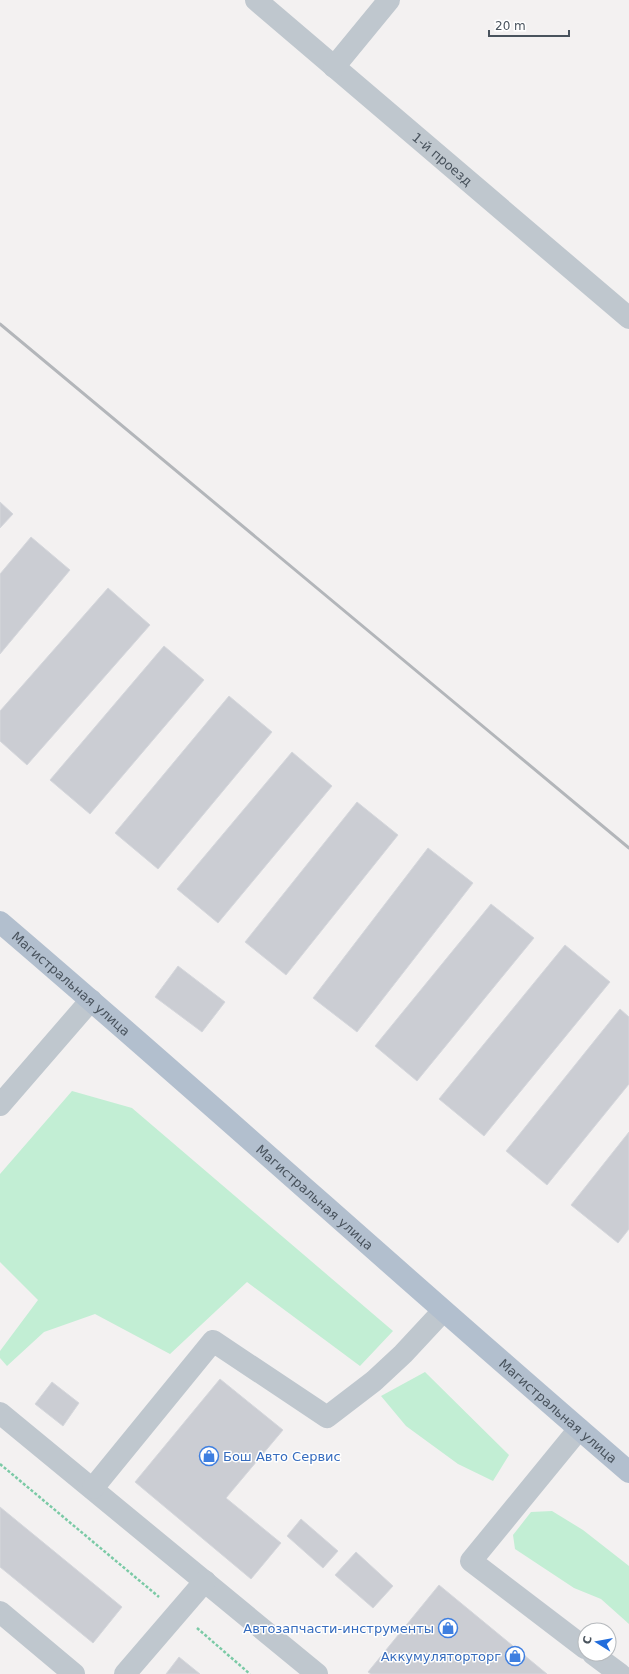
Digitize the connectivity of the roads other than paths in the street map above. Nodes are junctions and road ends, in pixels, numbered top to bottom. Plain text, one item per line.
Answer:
1 (256, 0) edge
2 (389, 0) edge
3 (334, 67) junction
4 (629, 318) edge
5 (0, 922) edge
6 (91, 1000) junction
7 (0, 1105) edge
8 (443, 1311) junction
9 (0, 1413) edge
10 (579, 1429) junction
11 (629, 1472) edge
12 (93, 1488) junction
13 (205, 1581) junction
14 (0, 1612) edge
15 (577, 1642) edge
16 (605, 1662) edge
17 (629, 1666) edge
18 (74, 1674) edge
19 (125, 1674) edge
20 (317, 1674) edge
21 (621, 1674) edge

1 - 3 street, 1-й проезд
2 - 3 street
3 - 4 street, 1-й проезд
5 - 6 main road, Магистральная улица
6 - 7 street
6 - 8 main road, Магистральная улица
8 - 10 main road, Магистральная улица
8 - 12 street
9 - 12 street
10 - 11 main road, Магистральная улица
10 - 15 street
12 - 13 street
13 - 19 street
13 - 20 street
14 - 18 street
16 - 21 street
17 - 21 street

